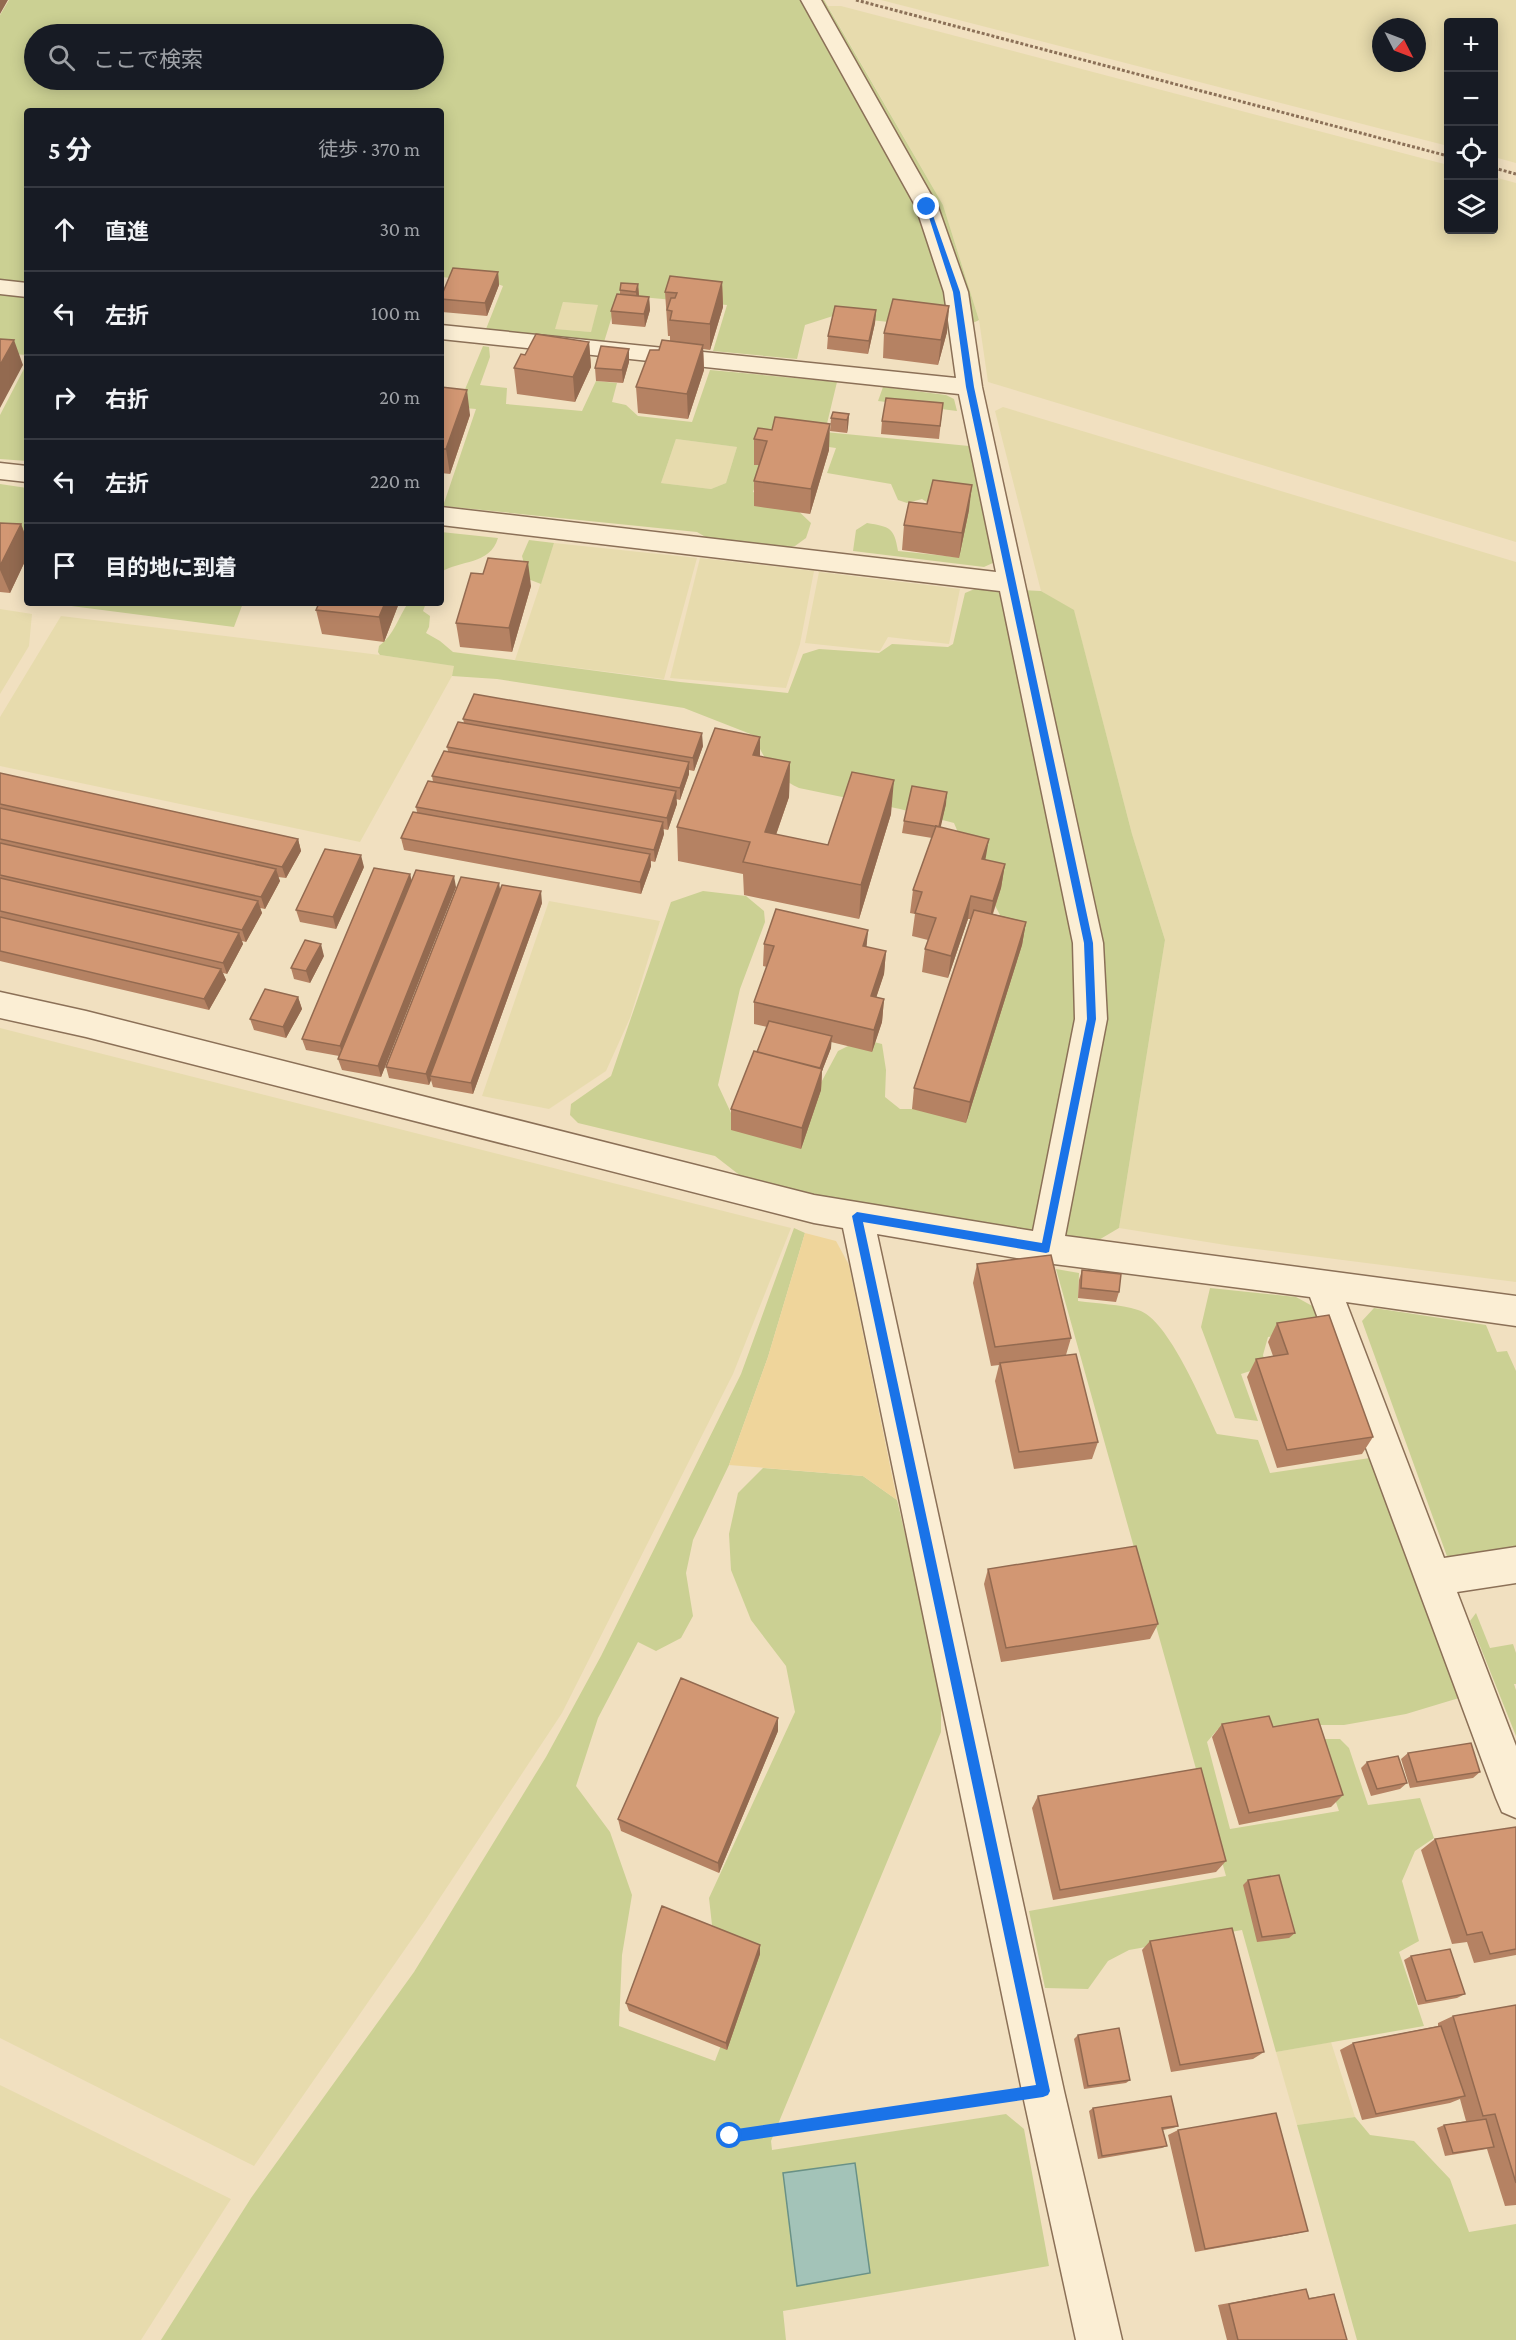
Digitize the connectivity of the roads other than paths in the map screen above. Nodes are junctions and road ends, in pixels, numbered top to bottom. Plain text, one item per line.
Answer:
1 (811, 0) edge
2 (0, 287) edge
3 (24, 290) edge
4 (444, 332) edge
5 (970, 387) junction
6 (0, 471) edge
7 (24, 474) edge
8 (444, 516) edge
9 (1013, 583) junction
10 (0, 1005) edge
11 (857, 1216) junction
12 (1046, 1248) junction
13 (1322, 1284) junction
14 (1516, 1311) edge
15 (1516, 1565) edge
16 (1433, 1578) junction
17 (1515, 1794) edge
18 (1100, 2340) edge

1 - 5 street
2 - 3 street
4 - 5 street
5 - 9 street
6 - 7 street
8 - 9 street
9 - 12 street
10 - 11 street
11 - 12 street
11 - 18 street
12 - 13 street
13 - 14 street
13 - 16 street
15 - 16 street
16 - 17 street

